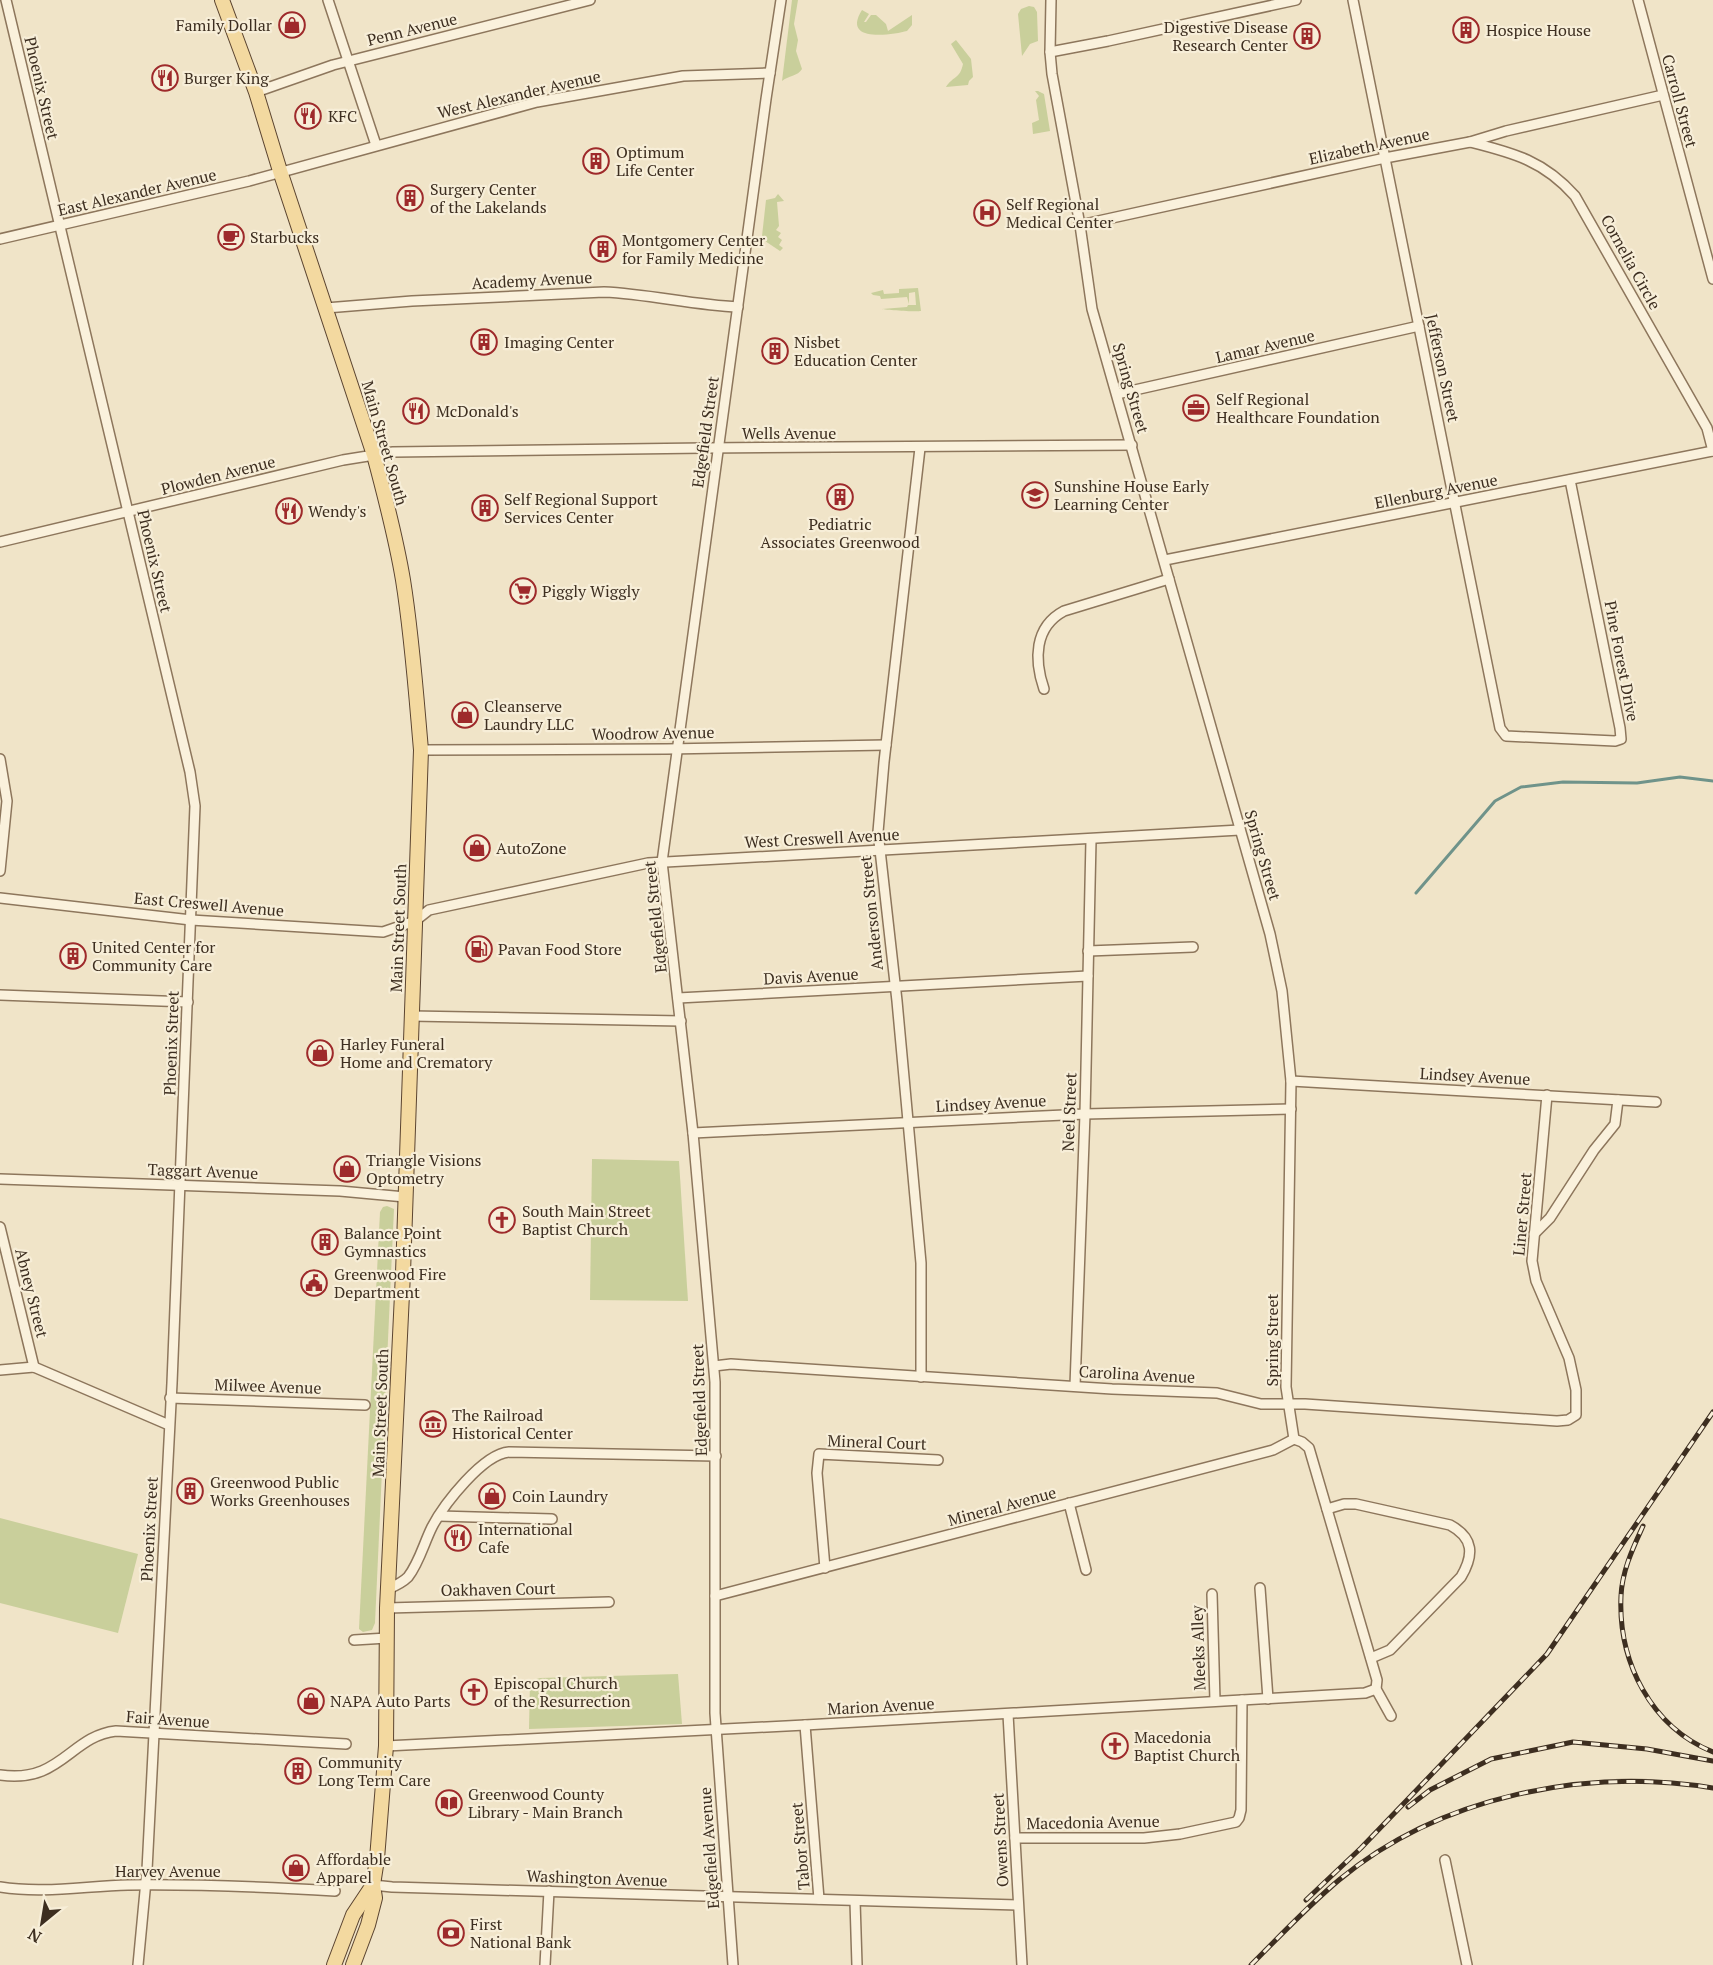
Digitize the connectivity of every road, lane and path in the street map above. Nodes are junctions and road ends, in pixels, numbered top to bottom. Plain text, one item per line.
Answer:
1 (6, 0) edge
2 (222, 0) edge
3 (328, 0) edge
4 (590, 0) edge
5 (781, 0) edge
6 (1050, 0) edge
7 (1296, 0) edge
8 (1353, 0) edge
9 (1638, 0) edge
10 (1050, 52) junction
11 (347, 61) junction
12 (770, 73) junction
13 (256, 92) junction
14 (1663, 95) junction
15 (1470, 142) junction
16 (376, 145) junction
17 (1385, 158) junction
18 (280, 171) junction
19 (59, 225) junction
20 (1080, 225) junction
21 (0, 239) edge
22 (1713, 279) edge
23 (738, 307) junction
24 (326, 308) junction
25 (1419, 326) junction
26 (1118, 394) junction
27 (1132, 445) junction
28 (718, 448) junction
29 (920, 448) junction
30 (1713, 451) edge
31 (374, 455) junction
32 (1570, 480) junction
33 (1456, 503) junction
34 (128, 512) junction
35 (0, 542) edge
36 (1165, 560) junction
37 (1169, 579) junction
38 (1044, 689) dead end
39 (1510, 736) joint
40 (886, 746) junction
41 (677, 748) junction
42 (421, 750) junction
43 (0, 759) edge
44 (1240, 830) junction
45 (1091, 840) junction
46 (880, 850) junction
47 (662, 862) junction
48 (0, 871) edge
49 (0, 898) edge
50 (191, 920) junction
51 (415, 921) junction
52 (1193, 947) dead end
53 (1088, 951) junction
54 (1088, 976) junction
55 (895, 987) junction
56 (0, 995) edge
57 (678, 998) junction
58 (188, 1002) junction
59 (411, 1016) junction
60 (681, 1021) junction
61 (1292, 1081) junction
62 (1547, 1095) junction
63 (1618, 1100) junction
64 (1656, 1102) dead end
65 (1291, 1110) junction
66 (1084, 1114) junction
67 (908, 1122) junction
68 (693, 1133) junction
69 (0, 1179) edge
70 (180, 1185) junction
71 (405, 1197) junction
72 (0, 1227) edge
73 (1534, 1234) junction
74 (714, 1365) junction
75 (34, 1367) junction
76 (0, 1370) edge
77 (921, 1377) junction
78 (1075, 1386) junction
79 (170, 1398) junction
80 (1288, 1404) junction
81 (365, 1405) dead end
82 (1557, 1421) joint
83 (169, 1425) junction
84 (1294, 1439) junction
85 (716, 1456) junction
86 (938, 1460) dead end
87 (1069, 1503) junction
88 (1327, 1509) junction
89 (439, 1516) junction
90 (552, 1519) dead end
91 (825, 1568) junction
92 (1086, 1570) dead end
93 (1260, 1588) dead end
94 (388, 1589) junction
95 (1212, 1594) dead end
96 (715, 1596) junction
97 (609, 1602) dead end
98 (387, 1608) junction
99 (387, 1638) junction
100 (354, 1640) dead end
101 (1371, 1658) junction
102 (1376, 1689) junction
103 (1268, 1699) junction
104 (1242, 1700) junction
105 (1215, 1701) junction
106 (1008, 1714) junction
107 (1391, 1716) dead end
108 (805, 1725) junction
109 (715, 1730) junction
110 (153, 1734) junction
111 (346, 1744) dead end
112 (386, 1746) junction
113 (0, 1775) edge
114 (1016, 1838) junction
115 (1445, 1860) dead end
116 (373, 1885) junction
117 (145, 1886) junction
118 (0, 1887) edge
119 (335, 1891) dead end
120 (549, 1891) junction
121 (728, 1896) junction
122 (819, 1899) junction
123 (855, 1901) junction
124 (1018, 1905) junction
125 (138, 1965) edge
126 (334, 1965) edge
127 (353, 1965) edge
128 (545, 1965) edge
129 (733, 1965) edge
130 (858, 1965) edge
131 (1022, 1965) edge
132 (1467, 1965) edge

1 - 19 street, Phoenix Street
2 - 13 main road, Main Street South
3 - 11 street
4 - 11 street, Penn Avenue
5 - 12 street, Edgefield Street
6 - 10 street, Spring Street
7 - 10 street
8 - 17 street, Jefferson Street
9 - 14 street, Carroll Street
10 - 20 street, Spring Street
11 - 13 street, Penn Avenue
11 - 16 street
12 - 16 street, West Alexander Avenue
12 - 23 street, Edgefield Street
13 - 18 main road, Main Street South
14 - 15 street, Elizabeth Avenue
14 - 22 street, Carroll Street
15 - 17 street, Elizabeth Avenue
15 - 30 street, Cornelia Circle
16 - 18 street, West Alexander Avenue
17 - 20 street, Elizabeth Avenue
17 - 25 street, Jefferson Street
18 - 19 street, East Alexander Avenue
18 - 24 main road, Main Street South
19 - 21 street, East Alexander Avenue
19 - 34 street, Phoenix Street
20 - 26 street, Spring Street
23 - 24 street, Academy Avenue
23 - 28 street, Edgefield Street
24 - 31 main road, Main Street South
25 - 26 street, Lamar Avenue
25 - 33 street, Jefferson Street
26 - 27 street, Spring Street
27 - 29 street, Wells Avenue
27 - 36 street, Spring Street
28 - 29 street, Wells Avenue
28 - 31 street, Wells Avenue
28 - 41 street, Edgefield Street
29 - 40 street, Anderson Street
30 - 32 street, Ellenburg Avenue
31 - 34 street, Plowden Avenue
31 - 42 main road, Main Street South
32 - 33 street, Ellenburg Avenue
32 - 39 street, Pine Forest Drive
33 - 36 street, Ellenburg Avenue
33 - 39 street, Jefferson Street
34 - 35 street, Plowden Avenue
34 - 50 street, Phoenix Street
36 - 37 street, Spring Street
37 - 38 street
37 - 44 street, Spring Street
40 - 41 street, Woodrow Avenue
40 - 46 street, Anderson Street
41 - 42 street, Woodrow Avenue
41 - 47 street, Edgefield Street
42 - 51 main road, Main Street South
43 - 48 street
44 - 45 street, West Creswell Avenue
44 - 61 street, Spring Street
45 - 46 street, West Creswell Avenue
45 - 53 street, Neel Street
46 - 47 street, West Creswell Avenue
46 - 55 street, Anderson Street
47 - 51 street, West Creswell Avenue
47 - 57 street, Edgefield Street
49 - 50 street, East Creswell Avenue
50 - 51 street, East Creswell Avenue
50 - 58 street, Phoenix Street
51 - 59 main road, Main Street South
52 - 53 street
53 - 54 street, Neel Street
54 - 55 street, Davis Avenue
54 - 66 street, Neel Street
55 - 57 street, Davis Avenue
55 - 67 street, Anderson Street
56 - 58 street
57 - 60 street, Edgefield Street
58 - 70 street, Phoenix Street
59 - 60 street
59 - 71 main road, Main Street South
60 - 68 street, Edgefield Street
61 - 62 street, Lindsey Avenue
61 - 65 street, Spring Street
62 - 63 street, Lindsey Avenue
62 - 73 street, Liner Street
63 - 64 street, Lindsey Avenue
63 - 73 street
65 - 66 street, Lindsey Avenue
65 - 80 street, Spring Street
66 - 67 street, Lindsey Avenue
66 - 78 street, Neel Street
67 - 68 street, Lindsey Avenue
67 - 77 street, Anderson Street
68 - 74 street, Edgefield Street
69 - 70 street, Taggart Avenue
70 - 71 street, Taggart Avenue
70 - 79 street, Phoenix Street
71 - 94 main road, Main Street South
72 - 75 street, Abney Street
73 - 82 street, Liner Street
74 - 77 street, Carolina Avenue
74 - 85 street, Edgefield Street
75 - 76 street
75 - 83 street
77 - 78 street, Carolina Avenue
78 - 80 street, Carolina Avenue
79 - 81 street, Milwee Avenue
79 - 83 street, Phoenix Street
80 - 82 street, Carolina Avenue
80 - 84 street, Spring Street
83 - 110 street, Phoenix Street
84 - 87 street, Mineral Avenue
84 - 88 street
85 - 89 street
85 - 96 street, Edgefield Street
86 - 91 street, Mineral Court
87 - 91 street, Mineral Avenue
87 - 92 street
88 - 101 street
88 - 101 street
89 - 90 street
89 - 94 street
91 - 96 street, Mineral Avenue
93 - 103 street
94 - 98 main road, Main Street South
95 - 105 street, Meeks Alley
96 - 109 street, Edgefield Street
97 - 98 street, Oakhaven Court
98 - 99 main road, Main Street South
99 - 100 street
99 - 112 main road, Main Street South
101 - 102 street
102 - 103 street, Marion Avenue
102 - 107 street
103 - 104 street, Marion Avenue
104 - 105 street, Marion Avenue
104 - 114 street, Macedonia Avenue
105 - 106 street, Marion Avenue
106 - 108 street, Marion Avenue
106 - 114 street, Owens Street
108 - 109 street, Marion Avenue
108 - 122 street, Tabor Street
109 - 112 street, Marion Avenue
109 - 121 street, Edgefield Avenue
110 - 111 street, Fair Avenue
110 - 113 street, Fair Avenue
110 - 117 street, Phoenix Street
112 - 116 main road, Main Street South
114 - 124 street, Owens Street
115 - 132 street
116 - 120 street, Washington Avenue
116 - 126 main road, Main Street South
116 - 127 main road, Main Street South
117 - 118 street, Harvey Avenue
117 - 119 street, Harvey Avenue
117 - 125 street, Phoenix Street
120 - 121 street, Washington Avenue
120 - 128 street
121 - 122 street, Washington Avenue
121 - 129 street, Edgefield Avenue
122 - 123 street, Tabor Street
123 - 124 street
123 - 130 street
124 - 131 street, Owens Street

